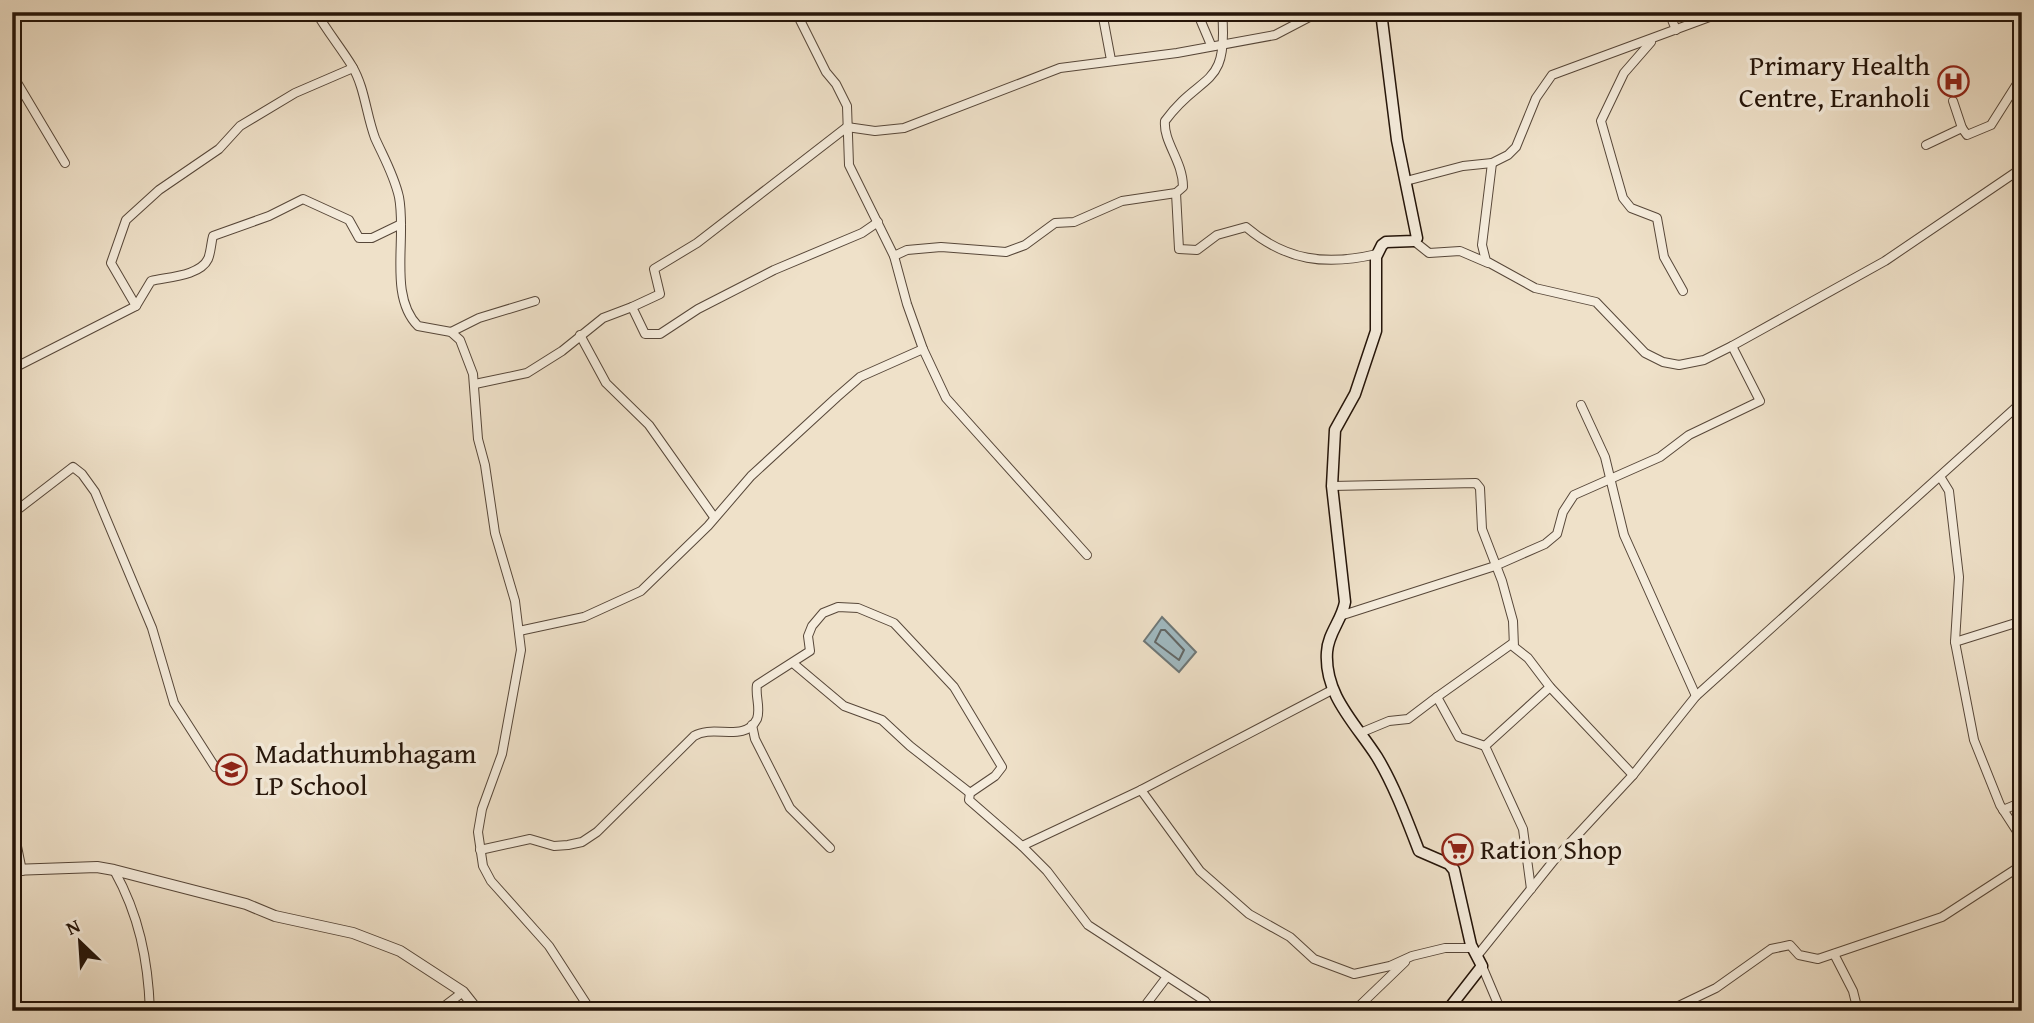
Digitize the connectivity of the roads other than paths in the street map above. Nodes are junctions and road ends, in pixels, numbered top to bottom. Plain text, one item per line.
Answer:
1 (85, 12) edge
2 (100, 12) edge
3 (316, 12) edge
4 (796, 12) edge
5 (1102, 12) edge
6 (1198, 12) edge
7 (1222, 12) edge
8 (1319, 12) edge
9 (1381, 12) edge
10 (1670, 12) edge
11 (1723, 12) edge
12 (1676, 30) junction
13 (1653, 39) junction
14 (1225, 41) junction
15 (1211, 44) junction
16 (1111, 60) junction
17 (353, 68) junction
18 (12, 74) edge
19 (2022, 76) edge
20 (1953, 102) dead end
21 (847, 127) junction
22 (1962, 128) junction
23 (1926, 145) dead end
24 (65, 163) dead end
25 (1492, 163) junction
26 (2022, 168) edge
27 (1406, 181) junction
28 (1176, 193) junction
29 (878, 222) junction
30 (401, 224) junction
31 (1414, 241) junction
32 (1377, 254) junction
33 (894, 256) junction
34 (1489, 263) junction
35 (1683, 291) dead end
36 (535, 301) dead end
37 (136, 306) junction
38 (632, 307) junction
39 (451, 331) junction
40 (580, 335) junction
41 (1732, 346) junction
42 (923, 349) junction
43 (12, 369) edge
44 (475, 384) junction
45 (2022, 402) edge
46 (1581, 405) dead end
47 (1941, 478) junction
48 (1609, 480) junction
49 (1332, 486) junction
50 (12, 514) edge
51 (714, 517) junction
52 (1087, 555) dead end
53 (1495, 566) junction
54 (1343, 615) junction
55 (2022, 621) edge
56 (519, 631) junction
57 (1955, 642) junction
58 (1513, 643) junction
59 (794, 664) junction
60 (1550, 687) junction
61 (1332, 690) junction
62 (1696, 696) junction
63 (1437, 697) junction
64 (752, 725) junction
65 (1360, 733) junction
66 (1485, 746) junction
67 (215, 767) dead end
68 (1633, 775) junction
69 (1141, 790) junction
70 (970, 793) junction
71 (2022, 802) edge
72 (2003, 810) junction
73 (12, 822) edge
74 (2022, 839) edge
75 (1022, 846) junction
76 (830, 848) dead end
77 (480, 850) junction
78 (2022, 865) edge
79 (114, 870) junction
80 (17, 871) edge
81 (1531, 889) junction
82 (1834, 954) junction
83 (1477, 957) junction
84 (1408, 958) junction
85 (1166, 978) junction
86 (463, 992) junction
87 (150, 1011) edge
88 (438, 1011) edge
89 (478, 1011) edge
90 (591, 1011) edge
91 (605, 1011) edge
92 (612, 1011) edge
93 (1141, 1011) edge
94 (1212, 1011) edge
95 (1354, 1011) edge
96 (1447, 1011) edge
97 (1501, 1011) edge
98 (1668, 1011) edge
99 (1858, 1011) edge

1 - 2 street
3 - 17 street
4 - 21 street
5 - 16 street
6 - 15 street
7 - 14 street
8 - 14 street
9 - 27 main road
10 - 12 street
11 - 12 street
12 - 13 street
13 - 25 street
13 - 35 street
14 - 15 street
14 - 28 street
15 - 16 street
16 - 21 street
17 - 30 street
17 - 37 street
18 - 24 street
19 - 22 street
20 - 22 street
21 - 29 street
21 - 38 street
22 - 23 street
25 - 27 street
25 - 34 street
26 - 41 street
27 - 31 main road
28 - 32 street
28 - 33 street
29 - 33 street
29 - 38 street
30 - 37 street
30 - 39 street
31 - 32 main road
31 - 34 street
32 - 49 main road
33 - 42 street
34 - 41 street
36 - 39 street
37 - 43 street
38 - 40 street
39 - 44 street
40 - 44 street
40 - 51 street
41 - 48 street
42 - 51 street
42 - 52 street
44 - 56 street
45 - 47 street
46 - 48 street
47 - 57 street
47 - 62 street
48 - 53 street
48 - 62 street
49 - 53 street
49 - 54 main road
50 - 67 street
51 - 56 street
53 - 54 street
53 - 58 street
54 - 61 main road
55 - 57 street
56 - 77 street
57 - 72 street
58 - 60 street
58 - 63 street
59 - 64 street
59 - 70 street
59 - 70 street
60 - 66 street
60 - 68 street
61 - 65 main road
61 - 69 street
62 - 68 street
63 - 65 street
63 - 66 street
64 - 76 street
64 - 77 street
65 - 83 main road
66 - 81 street
68 - 81 street
69 - 75 street
69 - 84 street
70 - 75 street
71 - 72 street
72 - 74 street
73 - 80 street
75 - 85 street
77 - 90 street
78 - 82 street
79 - 80 street
79 - 86 street
79 - 87 street
81 - 83 street
82 - 98 street
82 - 99 street
83 - 84 street
83 - 96 main road
83 - 97 street
84 - 95 street
85 - 93 street
85 - 94 street
86 - 88 street
86 - 89 street
91 - 92 street

